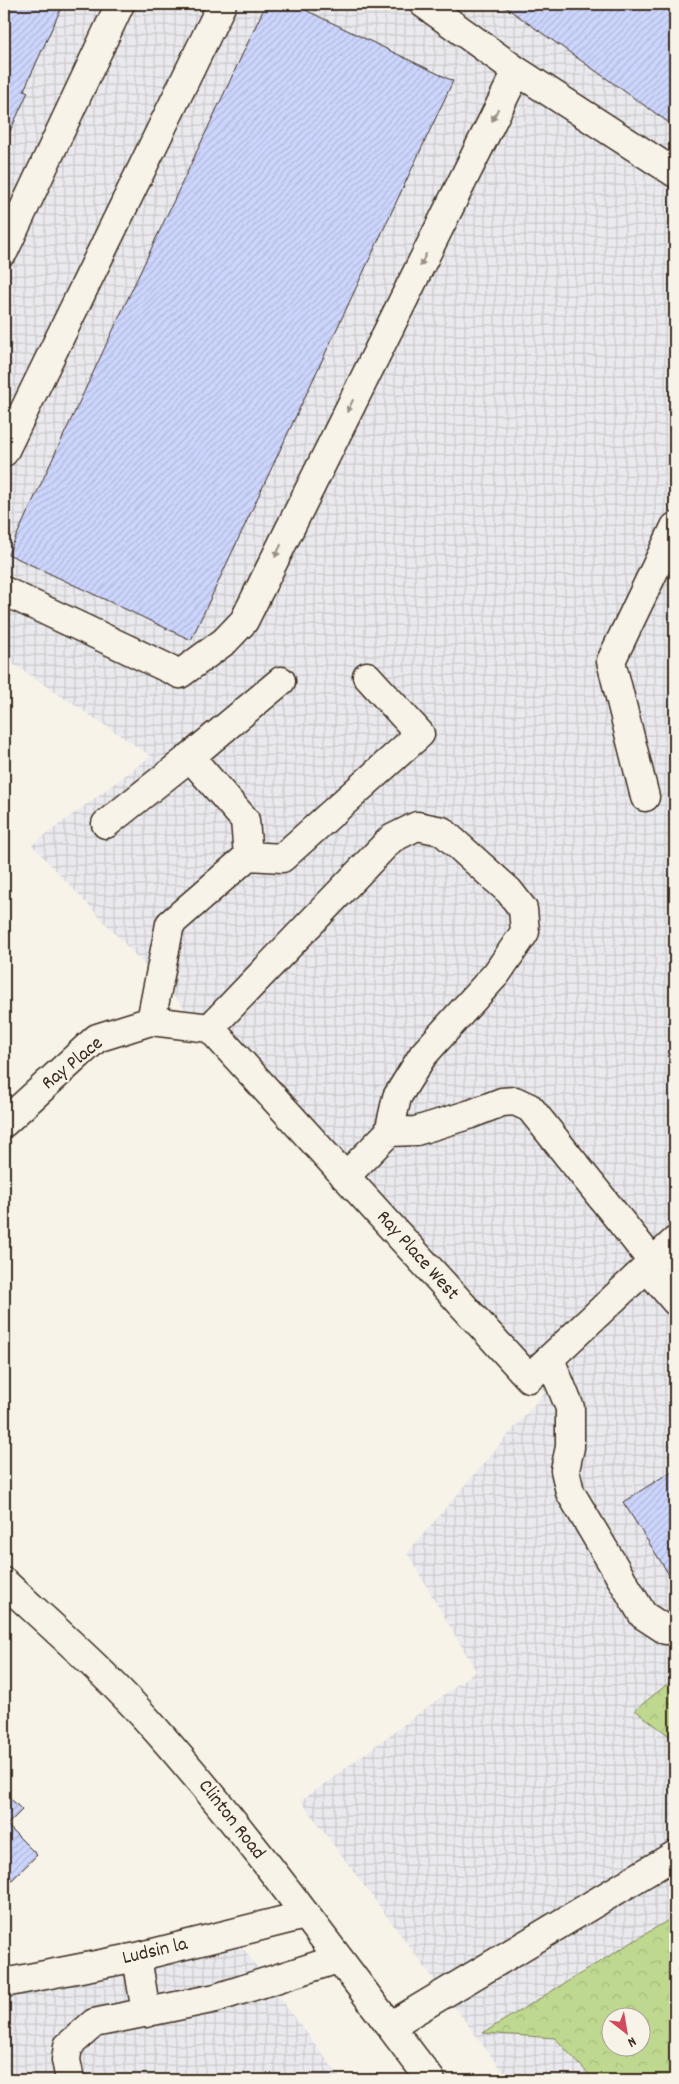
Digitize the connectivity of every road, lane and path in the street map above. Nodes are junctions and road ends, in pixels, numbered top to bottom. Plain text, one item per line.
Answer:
1 (120, 4) edge
2 (222, 4) edge
3 (424, 4) edge
4 (517, 71) junction
5 (675, 173) edge
6 (4, 251) edge
7 (4, 452) edge
8 (675, 527) edge
9 (4, 591) edge
10 (367, 676) dead end
11 (281, 681) dead end
12 (190, 757) junction
13 (645, 797) dead end
14 (106, 824) dead end
15 (248, 856) junction
16 (151, 1020) junction
17 (210, 1028) junction
18 (4, 1123) edge
19 (389, 1132) junction
20 (345, 1177) junction
21 (675, 1241) edge
22 (650, 1265) junction
23 (675, 1301) edge
24 (550, 1359) junction
25 (4, 1582) edge
26 (675, 1627) edge
27 (675, 1855) edge
28 (305, 1915) junction
29 (137, 1958) junction
30 (338, 1959) junction
31 (4, 1983) edge
32 (146, 2013) junction
33 (390, 2026) junction
34 (70, 2080) edge
35 (431, 2080) edge

1 - 6 street
2 - 7 street
3 - 4 street
4 - 5 street
4 -> 9 street
8 - 13 street
10 - 15 street
11 - 12 street
12 - 14 street
12 - 15 street
15 - 16 street
16 - 17 street
16 - 18 street, Ray Place
17 - 19 street
17 - 20 street, Ray Place West
19 - 20 street
19 - 22 street
20 - 24 street, Ray Place West
21 - 22 street, Ray Place West
22 - 23 street
22 - 24 street, Ray Place West
24 - 26 street
25 - 28 street, Clinton Road
27 - 33 street
28 - 29 street, Ludsin la
28 - 30 street, Clinton Road
29 - 31 street, Ludsin la
29 - 32 street
30 - 32 street
30 - 33 street, Clinton Road
32 - 34 street
33 - 35 street, Clinton Road

